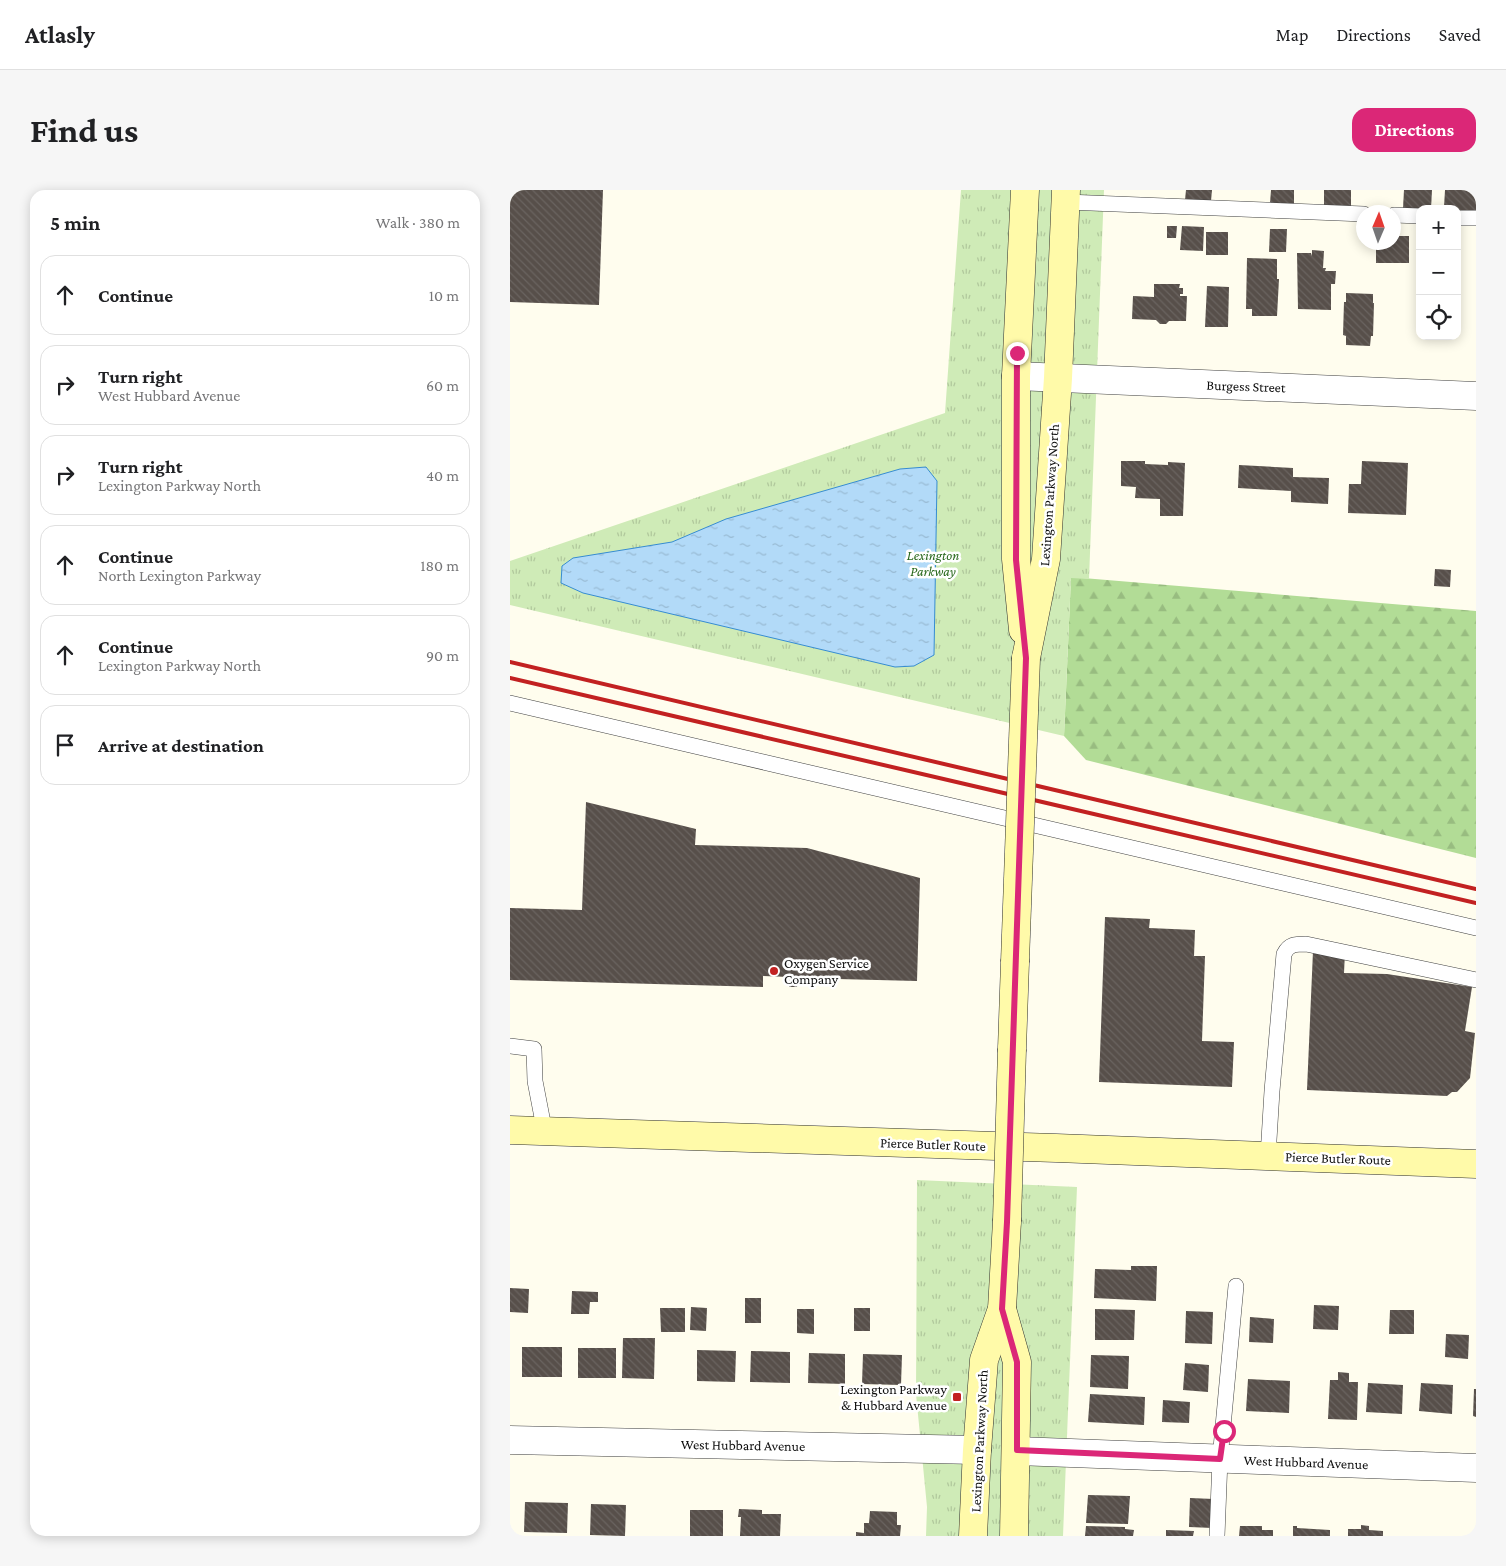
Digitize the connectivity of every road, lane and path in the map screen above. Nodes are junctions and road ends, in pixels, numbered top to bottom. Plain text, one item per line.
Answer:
1 (1025, 190) edge
2 (1066, 196) edge
3 (1356, 214) edge
4 (1401, 215) edge
5 (1416, 216) edge
6 (1461, 218) edge
7 (1476, 218) edge
8 (1016, 376) junction
9 (1058, 378) junction
10 (1476, 396) edge
11 (1026, 658) junction
12 (510, 703) edge
13 (1476, 928) edge
14 (1476, 980) edge
15 (510, 1046) edge
16 (510, 1130) edge
17 (545, 1132) junction
18 (1268, 1156) junction
19 (1476, 1164) edge
20 (1236, 1286) dead end
21 (1002, 1309) junction
22 (510, 1440) edge
23 (977, 1450) junction
24 (1017, 1450) junction
25 (1220, 1459) junction
26 (1476, 1468) edge
27 (973, 1536) edge
28 (1014, 1536) edge
29 (1217, 1536) edge

1 - 8 main road, Lexington Parkway North
2 - 3 lane
2 - 9 main road, Lexington Parkway North
4 - 5 lane
6 - 7 lane
8 - 9 street, Burgess Street
8 - 11 main road, Lexington Parkway North
9 - 10 street, Burgess Street
9 - 11 main road, Lexington Parkway North
11 - 21 main road, bridge
12 - 13 lane
14 - 18 lane
15 - 17 lane
16 - 17 main road, Pierce Butler Route
17 - 18 main road, Pierce Butler Route
18 - 19 main road, Pierce Butler Route
20 - 25 lane
21 - 23 main road, Lexington Parkway North
21 - 24 main road
22 - 23 street, West Hubbard Avenue
23 - 27 main road, Lexington Parkway North
24 - 25 street, West Hubbard Avenue
24 - 28 main road
25 - 26 street, West Hubbard Avenue
25 - 29 lane

